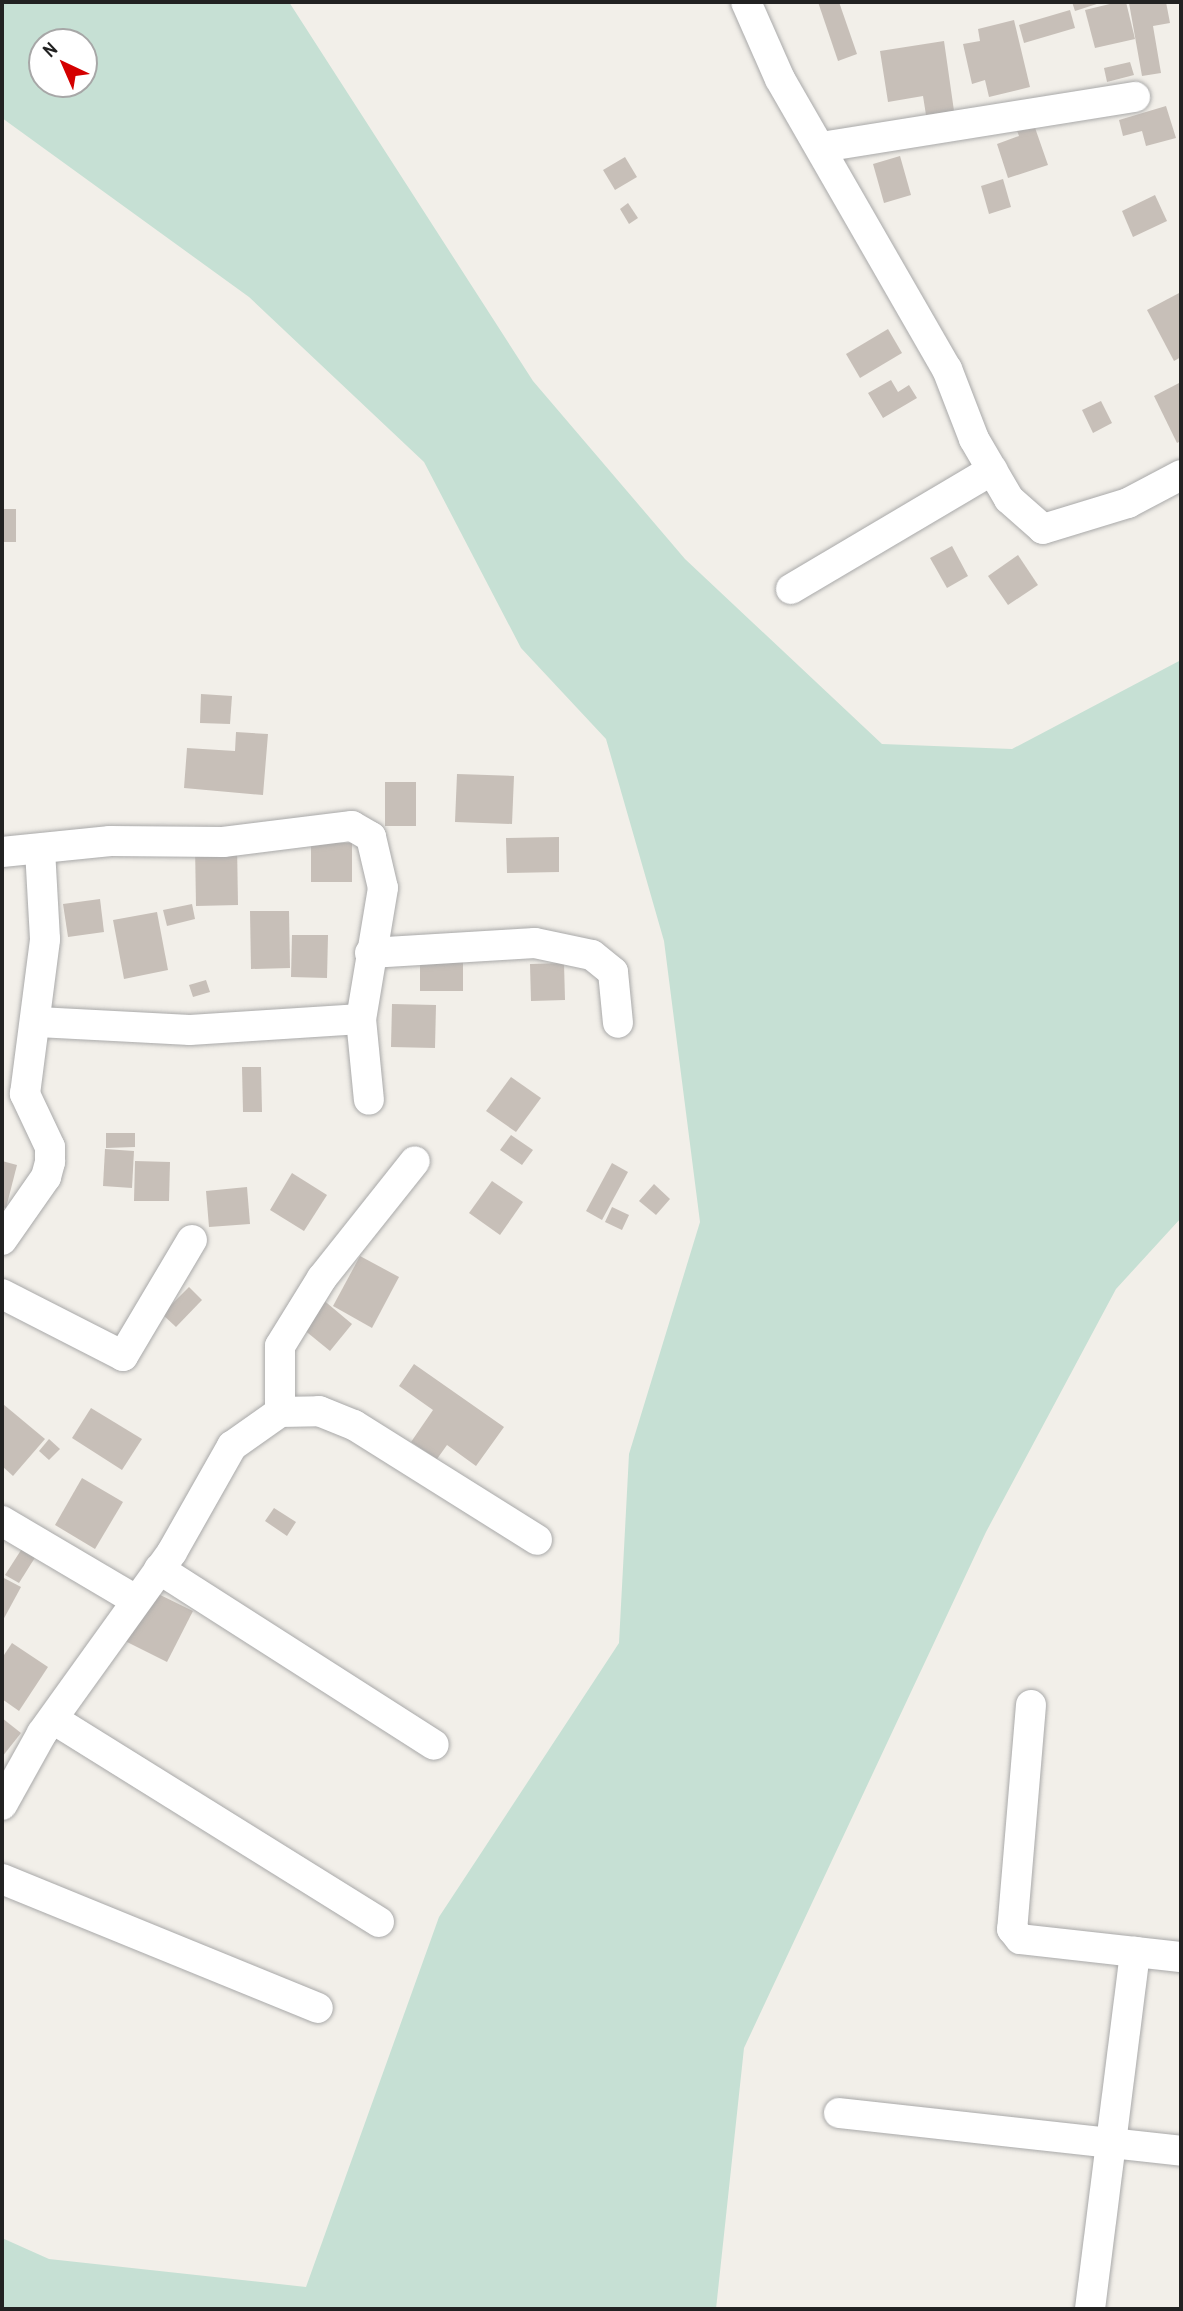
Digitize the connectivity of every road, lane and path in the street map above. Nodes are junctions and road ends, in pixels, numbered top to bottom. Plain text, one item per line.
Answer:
1 (746, 2) edge
2 (1135, 97) dead end
3 (822, 147) junction
4 (992, 470) junction
5 (1181, 475) edge
6 (791, 589) dead end
7 (40, 850) junction
8 (2, 852) edge
9 (370, 953) junction
10 (361, 1019) junction
11 (38, 1022) junction
12 (618, 1023) dead end
13 (369, 1100) dead end
14 (415, 1161) dead end
15 (2, 1240) edge
16 (192, 1240) dead end
17 (2, 1294) edge
18 (280, 1412) junction
19 (2, 1521) edge
20 (537, 1540) dead end
21 (159, 1569) junction
22 (134, 1599) junction
23 (1031, 1705) dead end
24 (53, 1719) junction
25 (434, 1745) dead end
26 (2, 1805) edge
27 (2, 1878) edge
28 (379, 1922) dead end
29 (1135, 1952) junction
30 (1181, 1957) edge
31 (318, 2008) dead end
32 (839, 2113) dead end
33 (1109, 2143) junction
34 (1181, 2151) edge
35 (1090, 2309) edge

1 - 3 street
2 - 3 street
3 - 4 street
4 - 5 street
4 - 6 street
7 - 8 street
7 - 9 street
7 - 11 street
9 - 10 street
9 - 12 street
10 - 11 street
10 - 13 street
11 - 15 street
14 - 18 street
16 - 17 street
18 - 20 street
18 - 21 street
19 - 22 street
21 - 22 street
21 - 25 street
22 - 24 street
23 - 29 street
24 - 26 street
24 - 28 street
27 - 31 street
29 - 30 street
29 - 33 street
32 - 33 street
33 - 34 street
33 - 35 street

